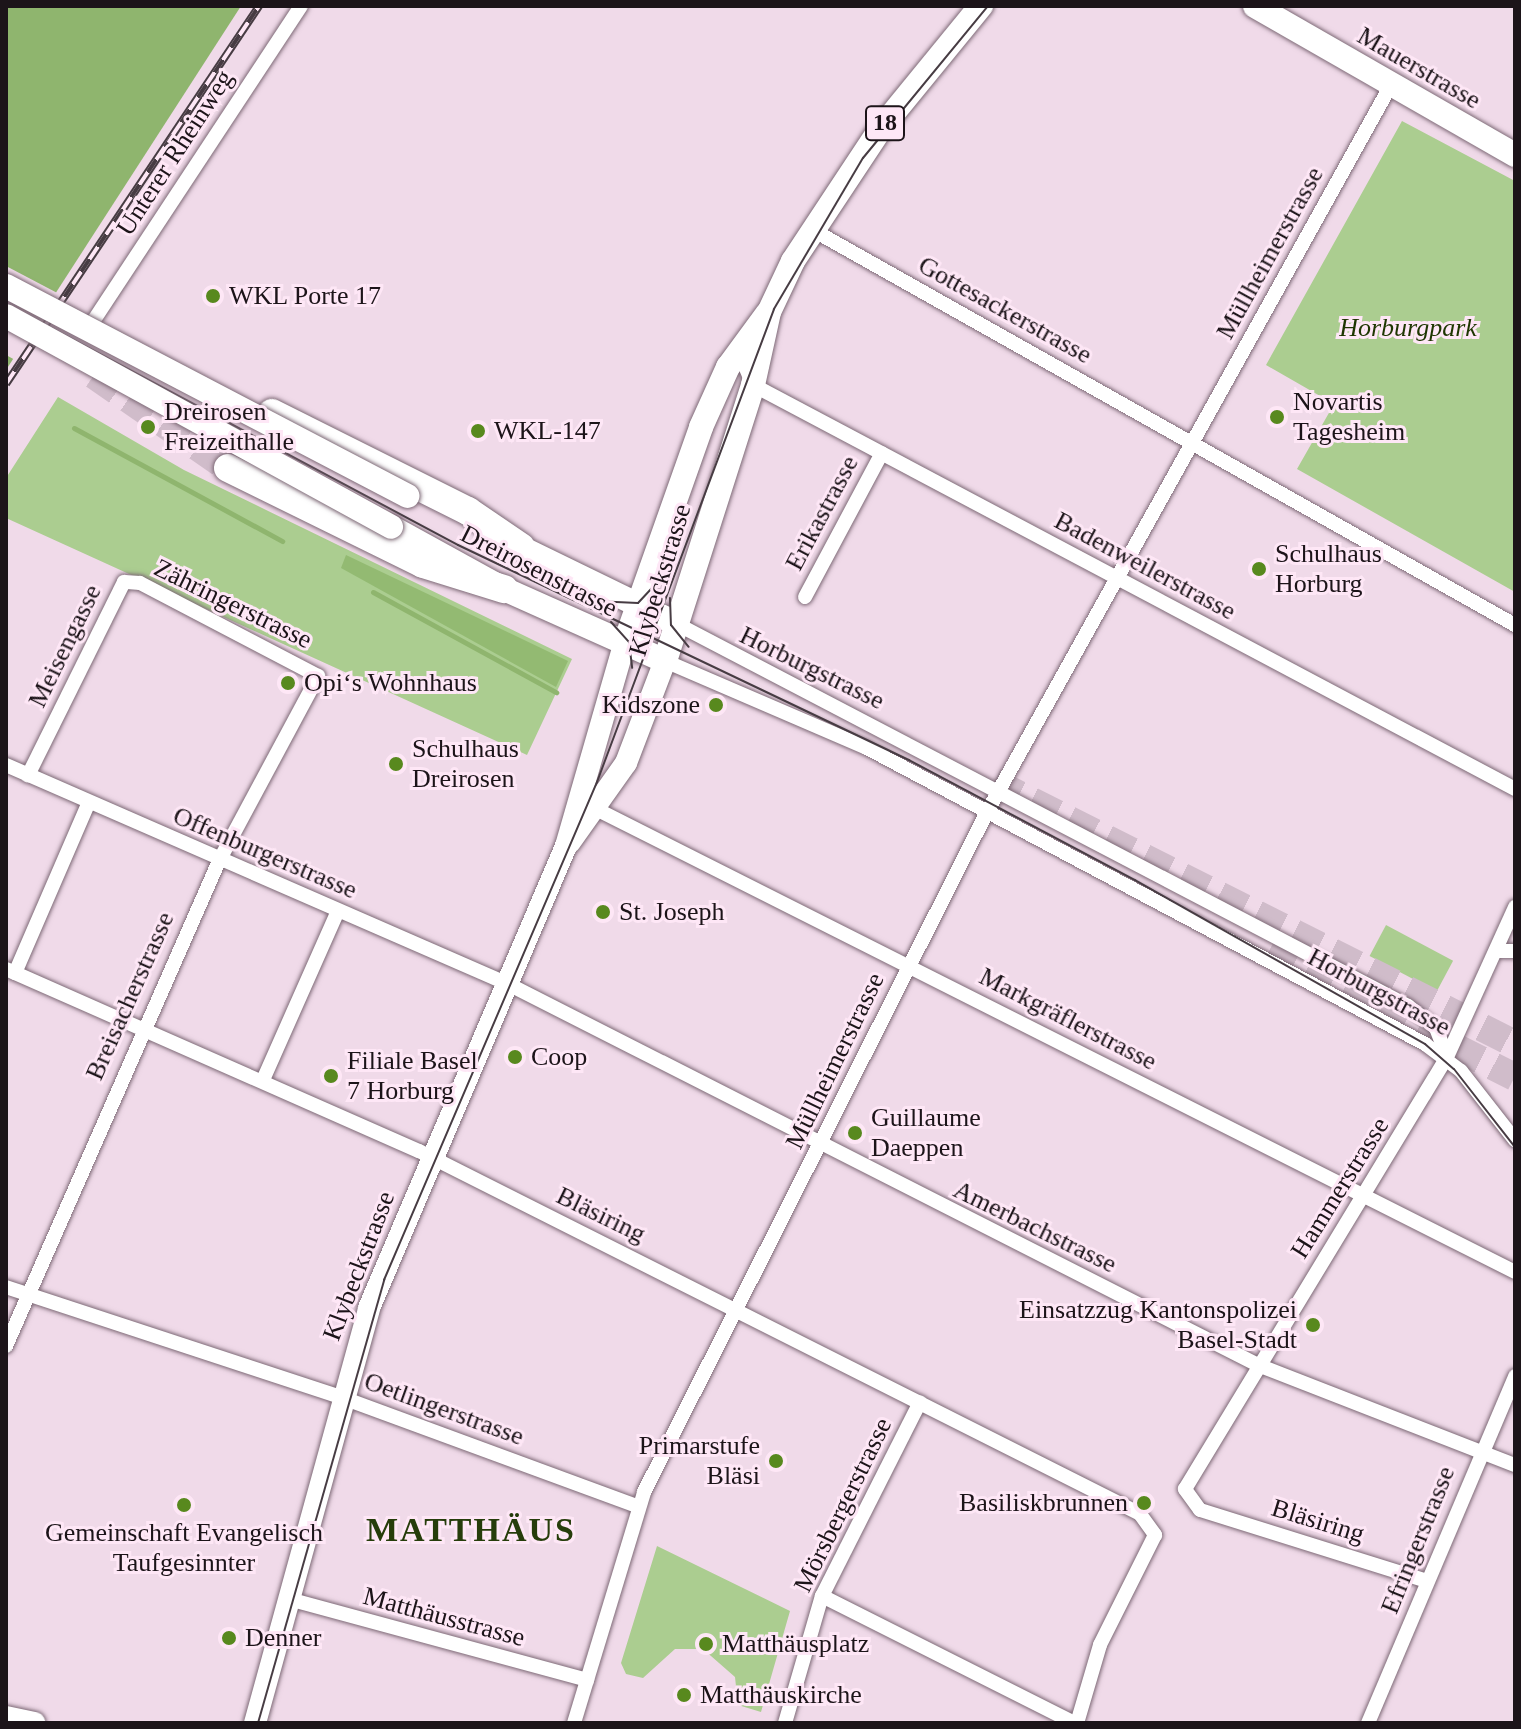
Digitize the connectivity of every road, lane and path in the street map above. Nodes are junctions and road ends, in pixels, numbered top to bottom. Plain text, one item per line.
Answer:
1 (301, 6) edge
2 (981, 6) edge
3 (1255, 6) edge
4 (1391, 85) junction
5 (1515, 155) edge
6 (811, 229) junction
7 (6, 286) edge
8 (769, 312) junction
9 (6, 316) edge
10 (90, 326) dead end
11 (739, 350) junction
12 (753, 385) junction
13 (267, 411) dead end
14 (1197, 448) junction
15 (882, 453) junction
16 (228, 468) tunnel mouth
17 (521, 547) junction
18 (649, 570) junction
19 (1119, 580) junction
20 (124, 582) joint
21 (608, 588) junction
22 (504, 589) junction
23 (805, 597) dead end
24 (638, 603) junction
25 (675, 623) junction
26 (1515, 625) edge
27 (624, 645) junction
28 (665, 661) junction
29 (318, 676) joint
30 (6, 765) edge
31 (28, 775) junction
32 (1515, 789) edge
33 (999, 790) junction
34 (89, 802) junction
35 (598, 810) junction
36 (987, 812) junction
37 (566, 846) junction
38 (219, 861) junction
39 (1515, 907) edge
40 (338, 911) junction
41 (1496, 951) junction
42 (1515, 951) edge
43 (909, 965) junction
44 (10, 971) edge
45 (506, 983) junction
46 (142, 1028) junction
47 (1447, 1057) junction
48 (263, 1080) junction
49 (1515, 1140) edge
50 (822, 1141) junction
51 (432, 1158) junction
52 (1363, 1196) junction
53 (1515, 1272) edge
54 (6, 1287) edge
55 (26, 1293) junction
56 (736, 1308) junction
57 (6, 1346) edge
58 (1258, 1365) junction
59 (1515, 1376) edge
60 (343, 1397) junction
61 (920, 1402) junction
62 (1480, 1451) junction
63 (1515, 1465) edge
64 (637, 1506) junction
65 (1194, 1507) joint
66 (1427, 1581) junction
67 (822, 1596) junction
68 (289, 1599) junction
69 (587, 1680) junction
70 (6, 1717) edge
71 (34, 1723) edge
72 (255, 1723) edge
73 (574, 1723) edge
74 (785, 1723) edge
75 (1076, 1723) edge
76 (1368, 1723) edge

1 - 10 street, Unterer Rheinweg
2 - 6 main road, Klybeckstrasse / 18
3 - 4 main road, Mauerstrasse
4 - 5 main road, Mauerstrasse
4 - 14 street, Müllheimerstrasse
6 - 8 main road, Klybeckstrasse / 18
6 - 14 street, Gottesackerstrasse
7 - 17 main road, Dreirosenstrasse, bridge
8 - 11 main road, Klybeckstrasse / 18
8 - 12 main road, Klybeckstrasse / 18
9 - 22 main road, Dreirosenstrasse, bridge
11 - 12 street
11 - 18 main road, Klybeckstrasse / 18
12 - 15 street, Badenweilerstrasse
12 - 25 main road, Klybeckstrasse / 18
13 - 17 highway
14 - 19 street, Müllheimerstrasse
14 - 26 street
15 - 19 street, Badenweilerstrasse
15 - 23 street, Erikastrasse
16 - 22 highway
17 - 21 main road, Dreirosenstrasse
18 - 21 main road
18 - 24 main road, Klybeckstrasse / 18
19 - 32 street, Badenweilerstrasse
19 - 33 street, Müllheimerstrasse
20 - 29 street, Zähringerstrasse
20 - 31 street, Meisengasse
21 - 24 main road, Dreirosenstrasse
22 - 27 main road, Dreirosenstrasse
24 - 25 main road, Dreirosenstrasse
24 - 27 main road, Klybeckstrasse / 18
25 - 28 main road, Klybeckstrasse / 18
25 - 33 street, Horburgstrasse
27 - 28 main road, Dreirosenstrasse
27 - 37 street, Klybeckstrasse
28 - 35 street, Klybeckstrasse
28 - 36 street, Horburgstrasse
29 - 38 street, Breisacherstrasse
30 - 31 street, Offenburgerstrasse
31 - 34 street, Offenburgerstrasse
33 - 36 street, Müllheimerstrasse
33 - 47 street, Horburgstrasse
34 - 38 street, Offenburgerstrasse
34 - 44 street
35 - 37 street, Klybeckstrasse
35 - 43 street, Markgräflerstrasse
36 - 43 street, Müllheimerstrasse
36 - 47 street, Horburgstrasse
37 - 45 street, Klybeckstrasse
38 - 40 street, Offenburgerstrasse
38 - 46 street, Breisacherstrasse
39 - 41 street, Hammerstrasse
40 - 45 street, Offenburgerstrasse
40 - 48 street
41 - 42 street
41 - 47 street, Hammerstrasse
43 - 50 street, Müllheimerstrasse
43 - 52 street, Markgräflerstrasse
44 - 46 street, Bläsiring
45 - 50 street, Amerbachstrasse
45 - 51 street, Klybeckstrasse
46 - 48 street, Bläsiring
46 - 55 street, Breisacherstrasse
47 - 49 street
47 - 52 street, Hammerstrasse
48 - 51 street, Bläsiring
50 - 56 street, Müllheimerstrasse
50 - 58 street, Amerbachstrasse
51 - 56 street, Bläsiring
51 - 60 street, Klybeckstrasse
52 - 53 street, Markgräflerstrasse
52 - 58 street, Hammerstrasse
54 - 55 street, Oetlingerstrasse
55 - 57 street, Breisacherstrasse
55 - 60 street, Oetlingerstrasse
56 - 61 street, Bläsiring
56 - 64 street, Müllheimerstrasse
58 - 62 street, Amerbachstrasse
58 - 65 street, Hammerstrasse
59 - 62 street, Efringerstrasse
60 - 64 street, Oetlingerstrasse
60 - 68 street, Klybeckstrasse
61 - 67 street, Mörsbergerstrasse
61 - 75 street, Bläsiring
62 - 63 street, Amerbachstrasse
62 - 66 street, Efringerstrasse
64 - 69 street, Müllheimerstrasse
65 - 66 street, Bläsiring
66 - 76 street, Efringerstrasse
67 - 74 street, Mörsbergerstrasse
67 - 75 street
68 - 69 street, Matthäusstrasse
68 - 72 street, Klybeckstrasse
69 - 73 street, Müllheimerstrasse
70 - 71 street

